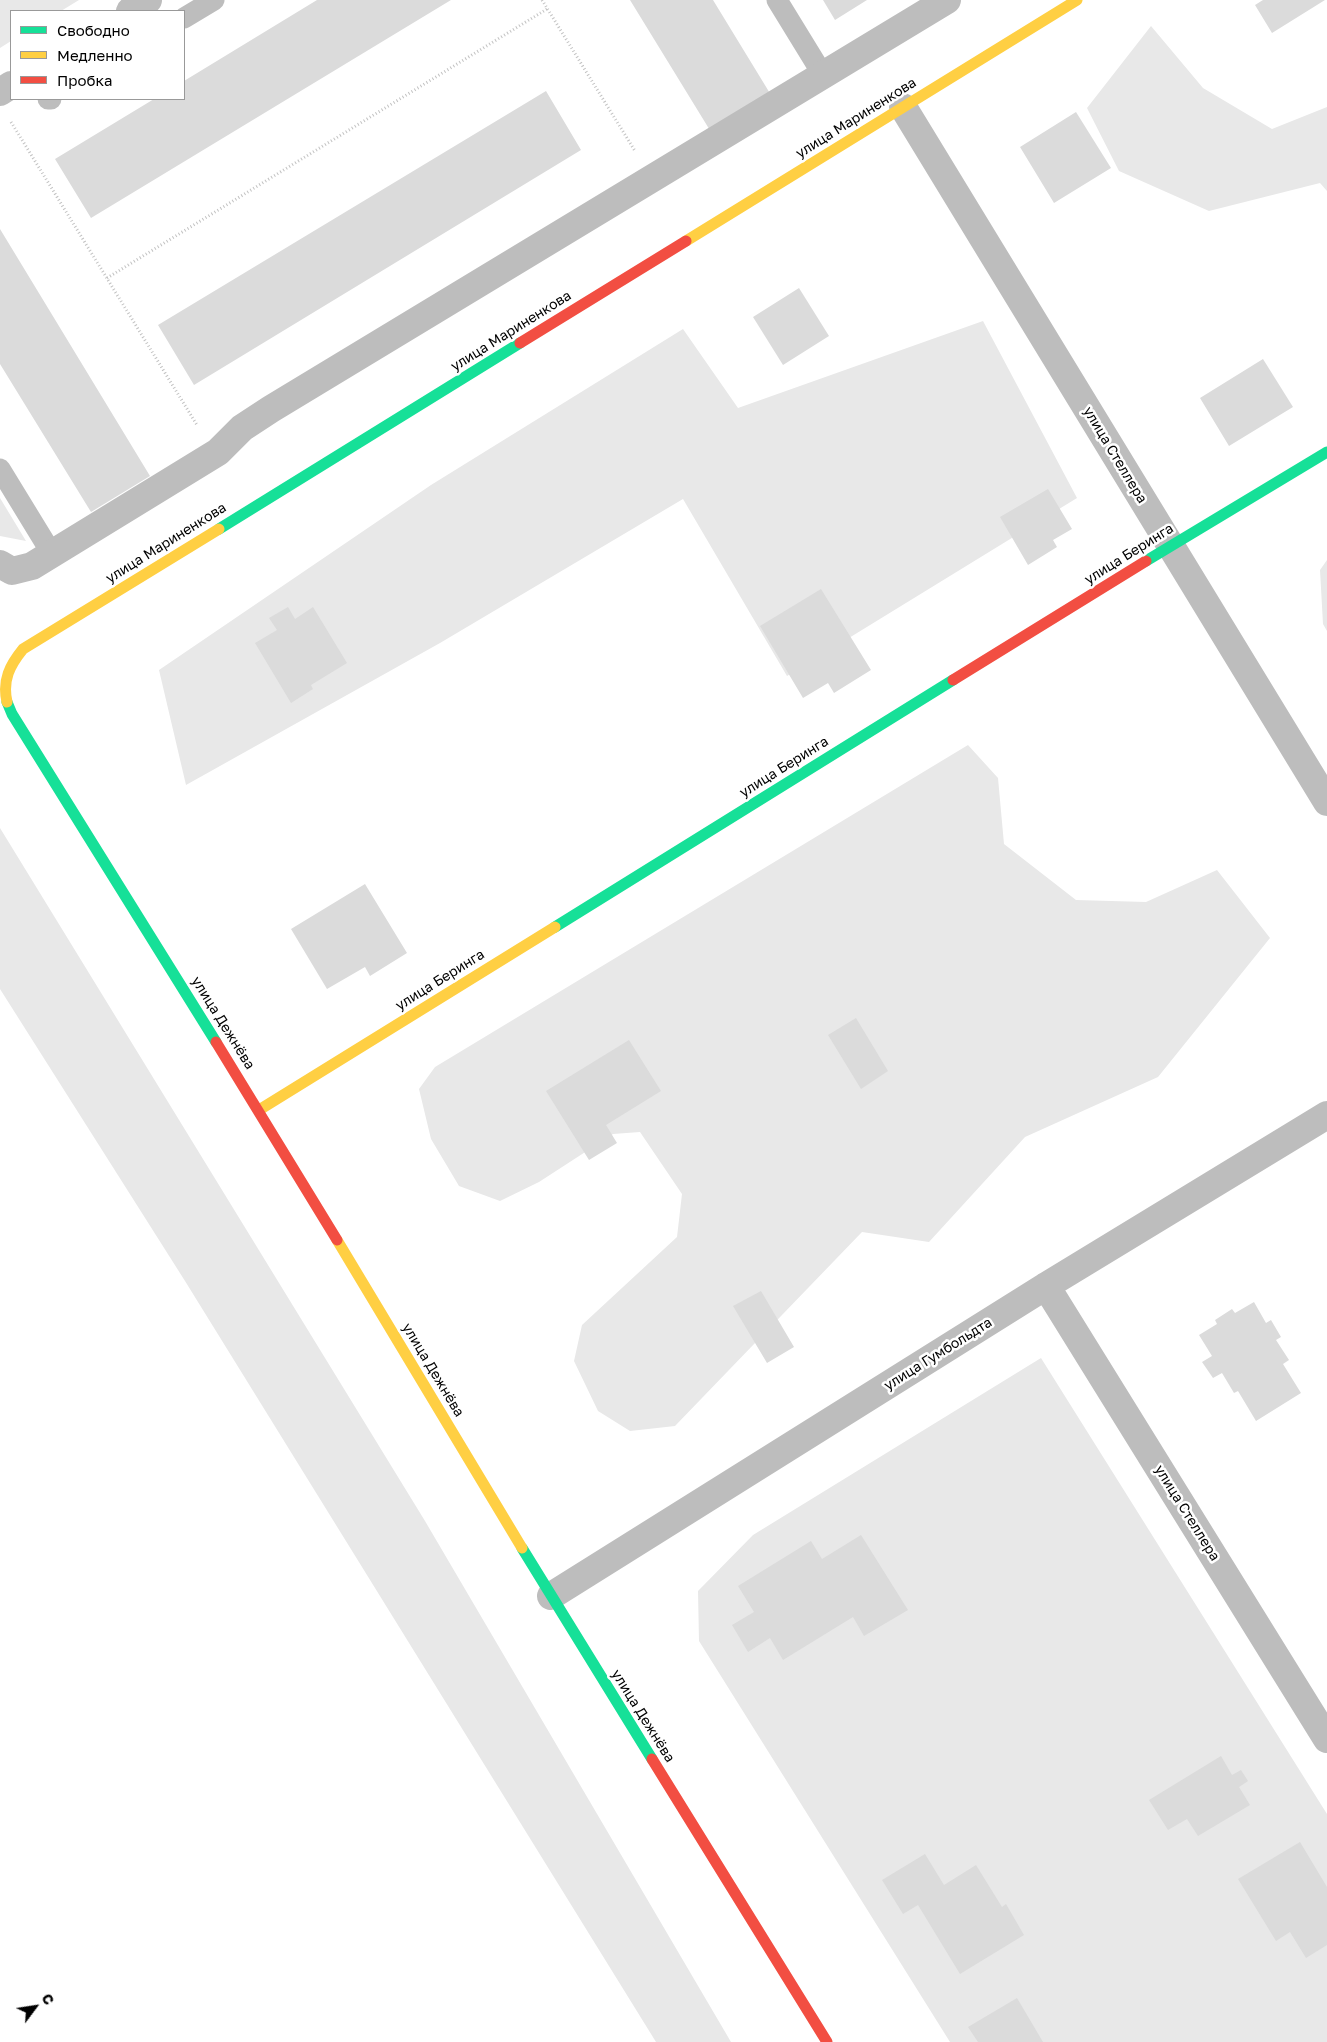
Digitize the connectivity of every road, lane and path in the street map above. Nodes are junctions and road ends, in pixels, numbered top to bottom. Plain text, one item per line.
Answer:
1 (148, 0) edge
2 (214, 0) edge
3 (542, 0) edge
4 (777, 0) edge
5 (1077, 0) edge
6 (933, 3) edge
7 (547, 9) junction
8 (132, 10) edge
9 (185, 17) edge
10 (823, 75) junction
11 (903, 107) junction
12 (10, 121) dead end
13 (652, 178) junction
14 (107, 278) junction
15 (1327, 452) edge
16 (215, 454) junction
17 (0, 469) edge
18 (1170, 546) junction
19 (52, 554) junction
20 (0, 564) edge
21 (12, 714) joint
22 (1327, 802) edge
23 (259, 1110) junction
24 (1327, 1115) edge
25 (1046, 1286) junction
26 (551, 1596) junction
27 (1327, 1740) edge
28 (827, 2042) edge

1 - 8 street
2 - 9 lane
3 - 7 path
4 - 10 lane
5 - 11 street, улица Мариненкова
6 - 10 street
7 - 13 path
7 - 14 path
10 - 13 street
11 - 18 street, улица Стеллера
11 - 21 street, улица Мариненкова
12 - 14 path
13 - 16 street
14 - 16 path
15 - 18 street, улица Беринга
16 - 19 street
17 - 19 lane
18 - 22 street, улица Стеллера
18 - 23 street, улица Беринга
19 - 20 street
21 - 23 street, улица Дежнёва
23 - 26 street, улица Дежнёва
24 - 25 street, улица Гумбольдта
25 - 26 street, улица Гумбольдта
25 - 27 street, улица Стеллера
26 - 28 street, улица Дежнёва

